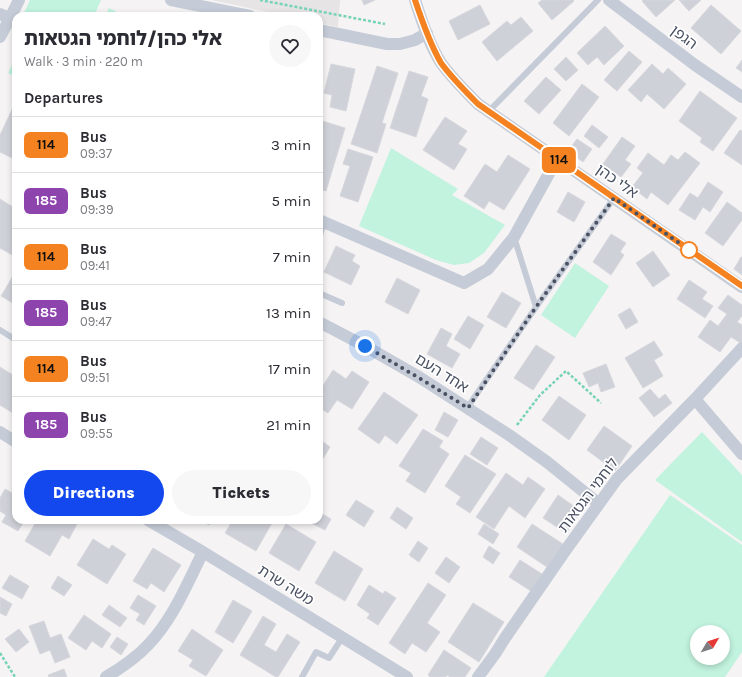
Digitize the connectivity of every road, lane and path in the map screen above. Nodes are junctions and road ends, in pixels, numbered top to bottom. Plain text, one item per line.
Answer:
1 (19, 0) edge
2 (170, 0) edge
3 (260, 0) edge
4 (415, 0) edge
5 (598, 0) edge
6 (609, 0) edge
7 (228, 12) edge
8 (322, 12) edge
9 (323, 12) edge
10 (5, 16) edge
11 (385, 24) dead end
12 (323, 31) edge
13 (427, 34) junction
14 (0, 37) edge
15 (742, 97) edge
16 (489, 111) junction
17 (557, 159) junction
18 (614, 198) junction
19 (323, 222) edge
20 (514, 237) junction
21 (742, 286) edge
22 (323, 295) edge
23 (342, 303) dead end
24 (536, 307) junction
25 (323, 324) edge
26 (0, 330) edge
27 (12, 338) edge
28 (742, 348) edge
29 (695, 399) junction
30 (601, 403) dead end
31 (468, 408) junction
32 (0, 432) edge
33 (509, 434) junction
34 (12, 440) edge
35 (742, 454) edge
36 (599, 504) junction
37 (155, 524) edge
38 (203, 552) junction
39 (342, 638) junction
40 (0, 653) edge
41 (122, 673) edge
42 (15, 677) edge
43 (106, 677) edge
44 (302, 677) edge
45 (407, 677) edge
46 (478, 677) edge

1 - 10 street
2 - 7 street
3 - 8 path
4 - 13 street, אלי כהן
5 - 16 lane
6 - 15 street, הגפן
9 - 11 path
10 - 14 street
12 - 13 street
13 - 16 street, אלי כהן
16 - 17 street, אלי כהן
17 - 18 street, אלי כהן
17 - 20 street
18 - 21 street, אלי כהן
18 - 24 lane
19 - 20 street
20 - 24 lane
22 - 23 lane
24 - 31 lane
25 - 31 street, אחד העם
26 - 27 lane
28 - 29 street, לוחמי הגטאות
29 - 35 street
29 - 36 street, לוחמי הגטאות
30 - 33 path
31 - 33 street, אחד העם
32 - 34 street
33 - 36 street, אחד העם
36 - 46 street, לוחמי הגטאות
37 - 38 street, משה שרת
38 - 39 street, משה שרת
38 - 41 street
39 - 44 lane
39 - 45 street, משה שרת
40 - 42 path
41 - 43 street

